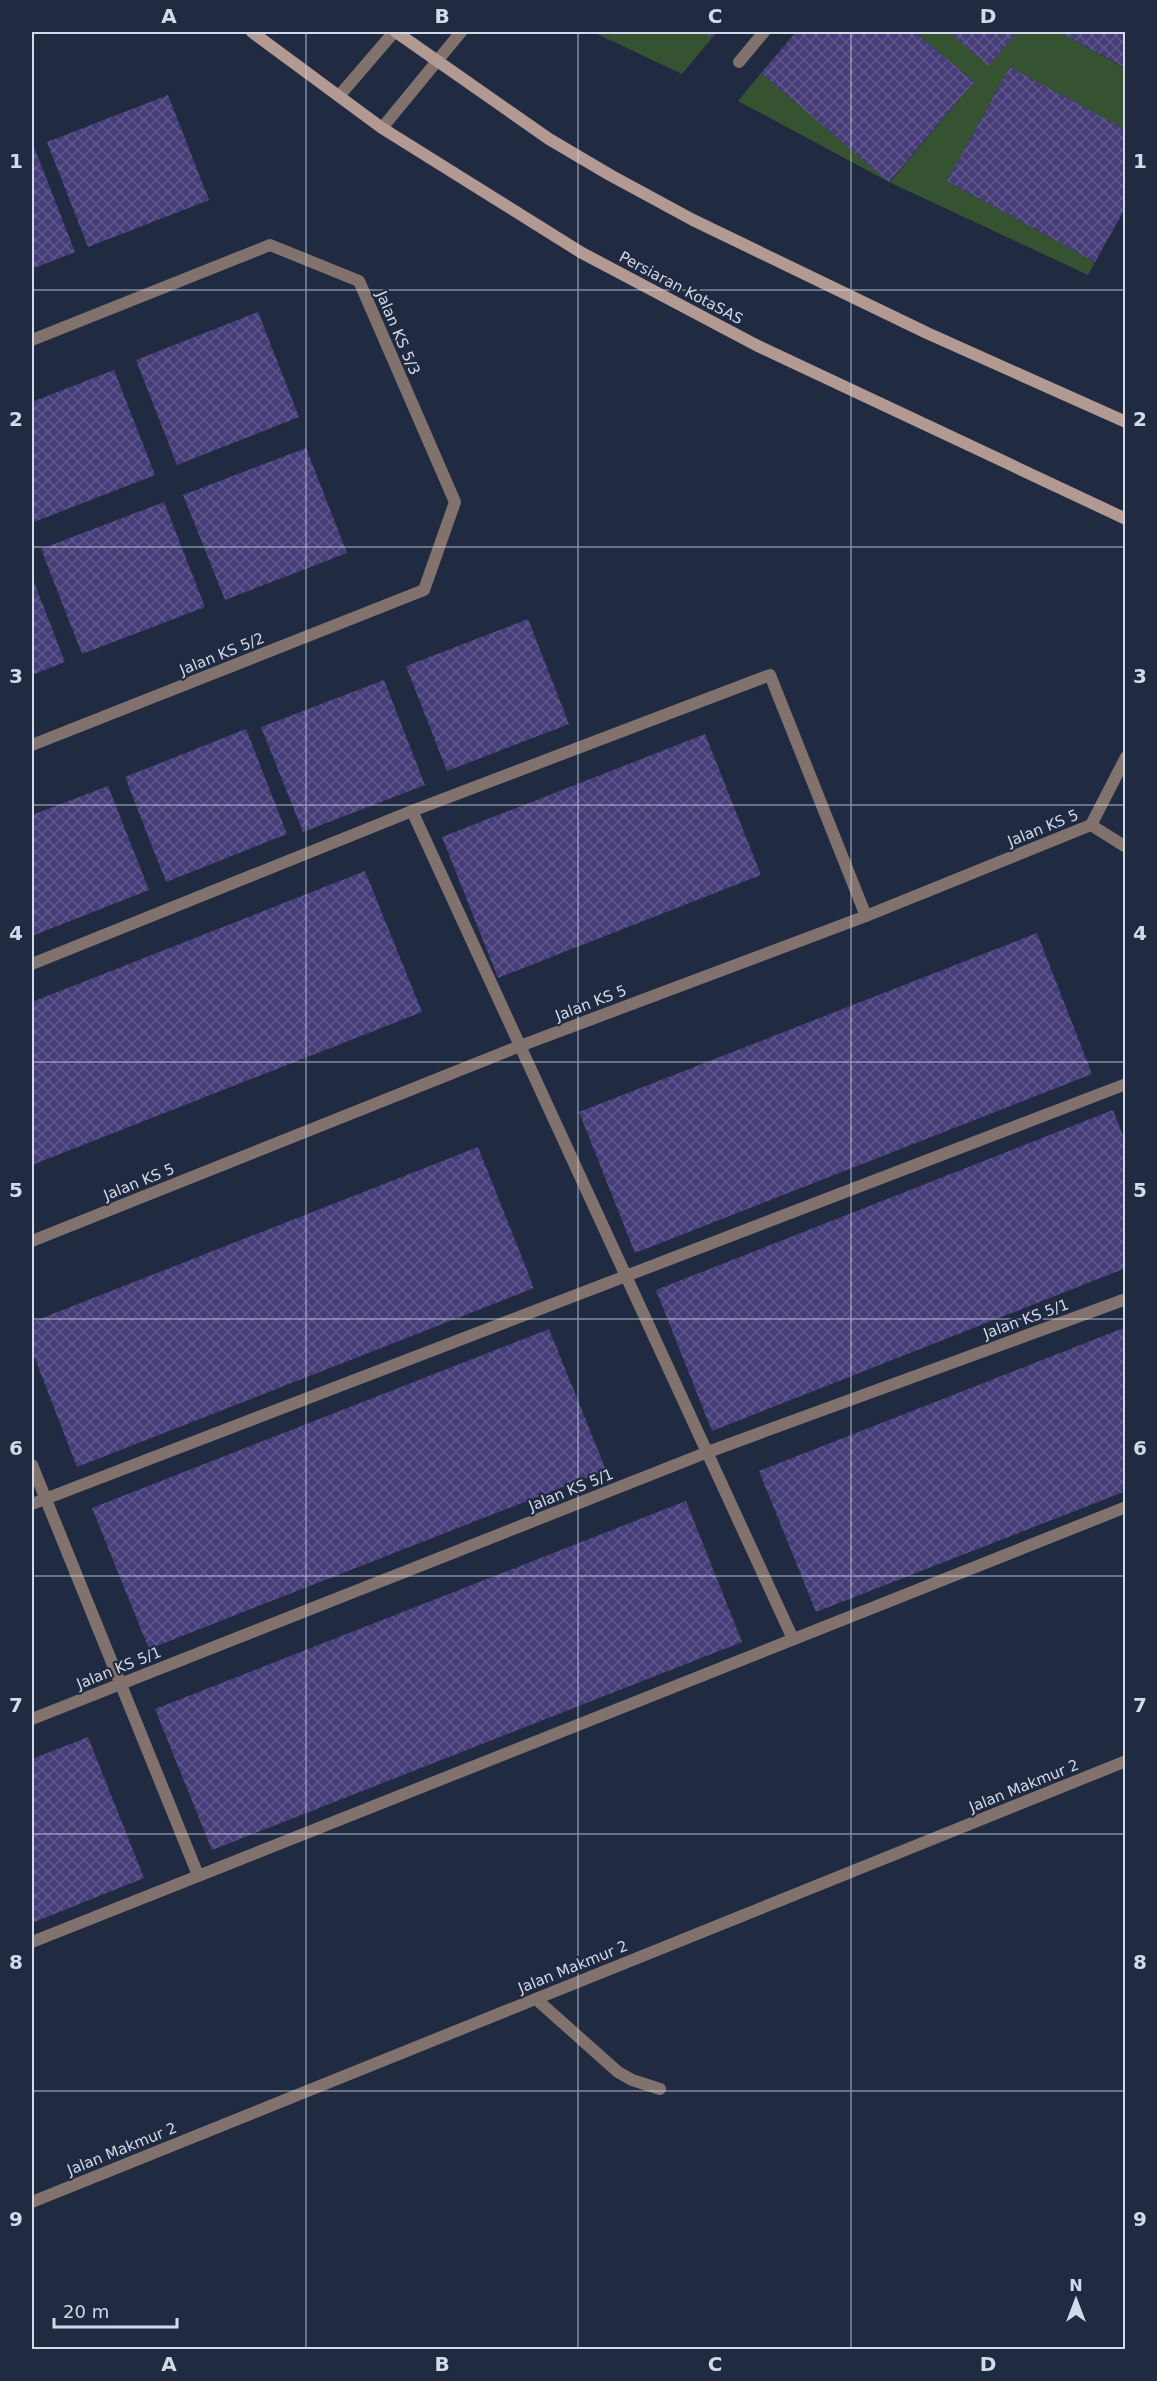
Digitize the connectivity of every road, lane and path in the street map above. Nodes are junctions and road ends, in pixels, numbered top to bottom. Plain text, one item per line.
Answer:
1 (252, 32) edge
2 (395, 32) edge
3 (460, 32) edge
4 (764, 32) edge
5 (435, 60) junction
6 (739, 62) dead end
7 (339, 96) junction
8 (382, 128) junction
9 (32, 340) edge
10 (1125, 423) edge
11 (1125, 519) edge
12 (424, 590) joint
13 (32, 745) edge
14 (1125, 757) edge
15 (412, 812) junction
16 (1091, 825) junction
17 (1125, 847) edge
18 (866, 916) junction
19 (32, 964) edge
20 (520, 1046) junction
21 (1125, 1084) edge
22 (32, 1241) edge
23 (625, 1275) junction
24 (1125, 1299) edge
25 (708, 1452) junction
26 (32, 1465) edge
27 (45, 1499) junction
28 (32, 1504) edge
29 (1125, 1507) edge
30 (793, 1639) junction
31 (121, 1684) junction
32 (32, 1719) edge
33 (1125, 1761) edge
34 (198, 1875) junction
35 (32, 1941) edge
36 (536, 1999) junction
37 (660, 2089) dead end
38 (32, 2202) edge

1 - 7 main road, Persiaran KotaSAS
2 - 5 main road
2 - 7 street
3 - 5 street
4 - 6 street
5 - 8 street
5 - 10 main road
7 - 8 main road, Persiaran KotaSAS
8 - 11 main road, Persiaran KotaSAS
9 - 12 street, Jalan KS 5/3
12 - 13 street, Jalan KS 5/2
14 - 16 street, Jalan KS 5
15 - 18 street
15 - 19 street
15 - 20 street
16 - 17 street
16 - 18 street, Jalan KS 5
18 - 20 street, Jalan KS 5
20 - 22 street, Jalan KS 5
20 - 23 street
21 - 23 street
23 - 25 street
23 - 27 street
24 - 25 street, Jalan KS 5/1
25 - 30 street
25 - 31 street, Jalan KS 5/1
26 - 27 street
27 - 28 street
27 - 31 street
29 - 30 street
30 - 34 street
31 - 32 street, Jalan KS 5/1
31 - 34 street
33 - 36 street, Jalan Makmur 2
34 - 35 street
36 - 37 street
36 - 38 street, Jalan Makmur 2

